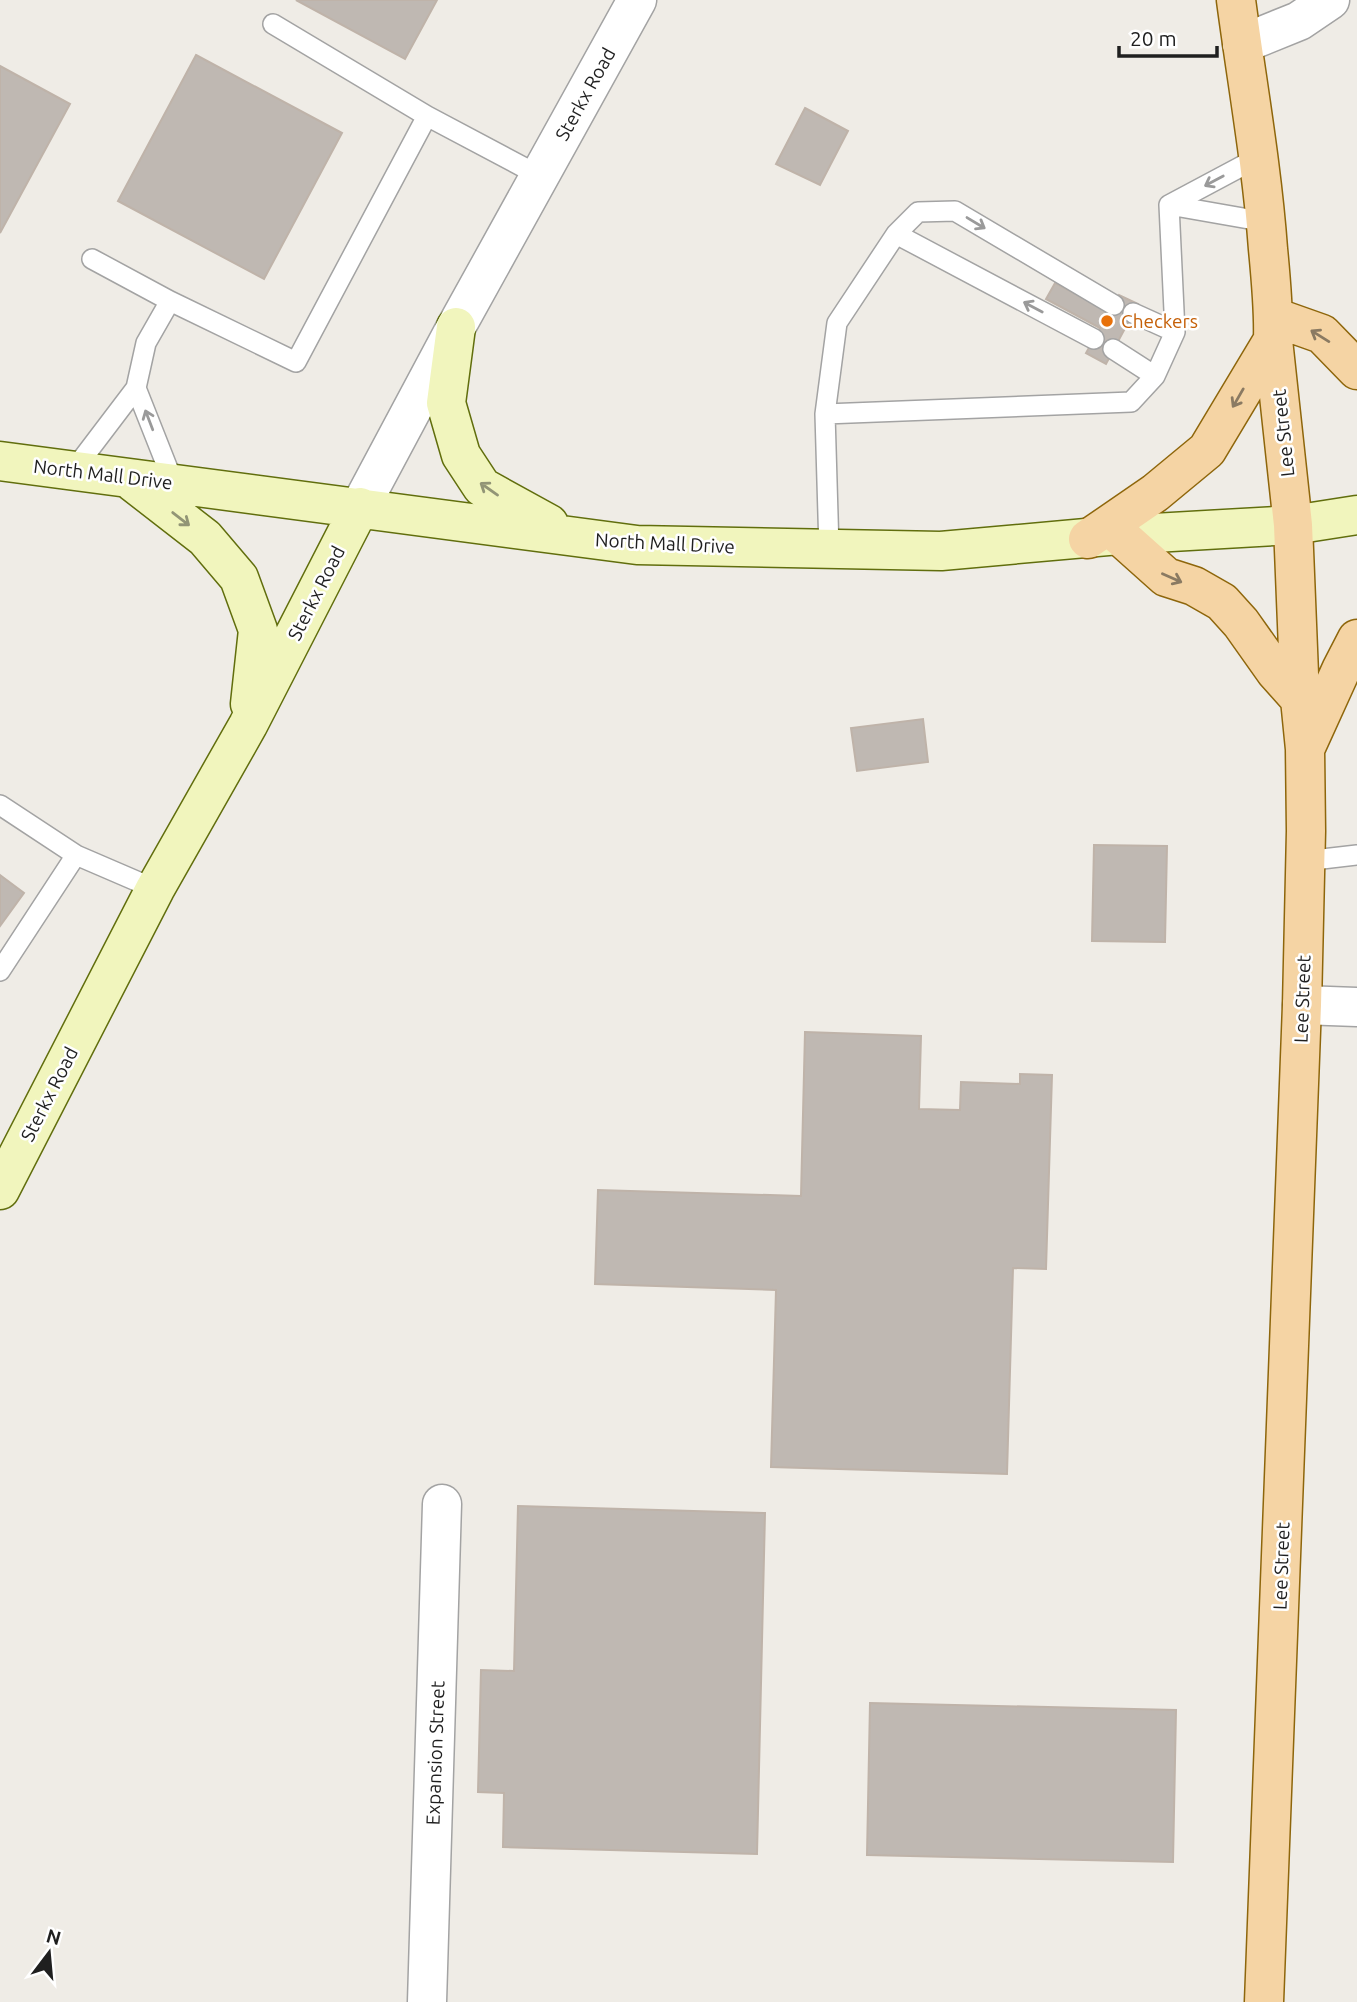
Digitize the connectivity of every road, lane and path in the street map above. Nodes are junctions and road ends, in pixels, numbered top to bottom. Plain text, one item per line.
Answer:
1 (637, 0) edge
2 (1236, 0) edge
3 (1330, 0) edge
4 (273, 24) dead end
5 (1242, 44) junction
6 (427, 116) junction
7 (1259, 157) junction
8 (540, 176) junction
9 (1169, 205) junction
10 (1266, 222) junction
11 (896, 234) junction
12 (92, 259) dead end
13 (170, 302) junction
14 (1114, 304) dead end
15 (1133, 313) dead end
16 (456, 327) junction
17 (1274, 328) junction
18 (1175, 332) junction
19 (1094, 339) dead end
20 (1113, 349) dead end
21 (1357, 370) edge
22 (1154, 376) junction
23 (136, 388) junction
24 (825, 414) junction
25 (0, 461) edge
26 (73, 471) junction
27 (127, 478) junction
28 (174, 484) junction
29 (360, 507) junction
30 (1357, 514) edge
31 (1293, 525) junction
32 (569, 535) junction
33 (1104, 537) junction
34 (828, 550) junction
35 (1357, 639) edge
36 (1300, 699) junction
37 (248, 725) junction
38 (1305, 749) junction
39 (0, 805) edge
40 (76, 855) junction
41 (1357, 855) edge
42 (1305, 861) junction
43 (155, 889) junction
44 (0, 971) edge
45 (1302, 1005) junction
46 (1357, 1007) edge
47 (0, 1190) edge
48 (442, 1504) dead end
49 (427, 2002) edge
50 (1264, 2002) edge

1 - 8 street, Sterkx Road
2 - 5 main road, Lee Street
3 - 5 street
4 - 6 lane
5 - 7 main road, Lee Street
6 - 8 lane
6 - 13 lane
7 -> 9 lane
7 - 10 main road, Lee Street
8 - 16 street, Sterkx Road
9 - 10 lane
9 - 18 lane
10 - 17 main road, Lee Street
11 -> 14 lane
19 -> 11 lane
11 - 24 lane
12 - 13 lane
13 - 23 lane
15 - 18 lane
16 - 29 street, Sterkx Road
32 -> 16 street
21 -> 17 main road
17 - 31 main road, Lee Street
17 -> 33 main road
18 - 22 lane
20 - 22 lane
22 - 24 lane
23 - 26 lane
28 -> 23 lane
24 - 34 lane
25 - 26 street, North Mall Drive
26 - 27 street, North Mall Drive
27 - 28 street, North Mall Drive
27 -> 37 street
28 - 29 street, North Mall Drive
29 - 32 street, North Mall Drive
29 - 37 street, Sterkx Road
30 - 31 street, North Mall Drive
31 - 33 street, North Mall Drive
31 - 36 main road, Lee Street
32 - 34 street, North Mall Drive
33 - 34 street, North Mall Drive
33 -> 36 main road
35 - 38 main road
36 - 38 main road, Lee Street
37 - 43 street, Sterkx Road
38 - 42 main road, Lee Street
39 - 40 lane
40 - 43 lane
40 - 44 lane
41 - 42 lane
42 - 45 main road, Lee Street
43 - 47 street, Sterkx Road
45 - 46 street
45 - 50 main road, Lee Street
48 - 49 street, Expansion Street

